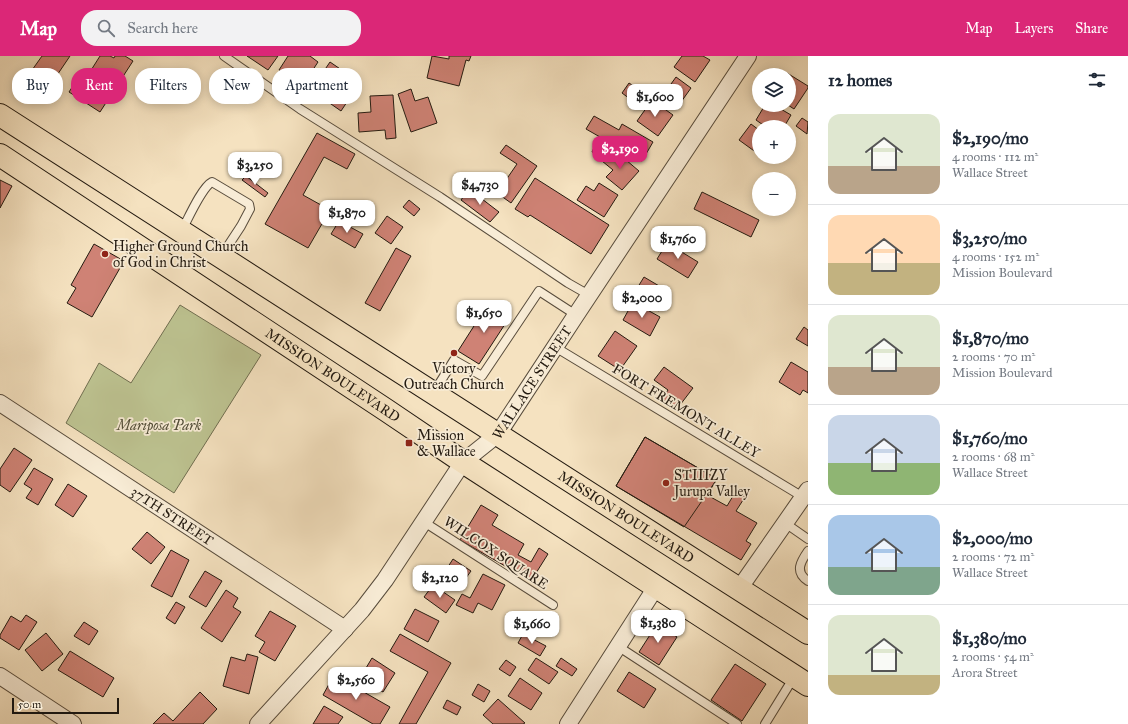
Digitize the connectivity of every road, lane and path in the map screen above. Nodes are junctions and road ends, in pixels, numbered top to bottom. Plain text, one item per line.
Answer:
1 (224, 56) edge
2 (748, 56) edge
3 (0, 114) edge
4 (0, 155) edge
5 (182, 231) junction
6 (221, 256) junction
7 (589, 295) junction
8 (576, 314) junction
9 (555, 347) junction
10 (434, 393) junction
11 (0, 403) edge
12 (498, 434) junction
13 (462, 462) junction
14 (806, 494) edge
15 (424, 522) junction
16 (785, 523) junction
17 (808, 539) edge
18 (808, 551) edge
19 (808, 581) edge
20 (656, 587) junction
21 (739, 589) junction
22 (553, 605) dead end
23 (345, 629) junction
24 (808, 633) edge
25 (619, 647) junction
26 (0, 676) edge
27 (801, 680) edge
28 (73, 724) edge
29 (258, 724) edge
30 (568, 724) edge
31 (737, 724) edge
32 (765, 724) edge

1 - 7 lane
2 - 7 street, WALLACE STREET
3 - 5 main road, MISSION BOULEVARD
4 - 13 main road, MISSION BOULEVARD
5 - 6 main road, MISSION BOULEVARD
5 - 6 lane
6 - 10 main road, MISSION BOULEVARD
7 - 8 street, WALLACE STREET
8 - 9 street, WALLACE STREET
8 - 10 lane
9 - 12 street, WALLACE STREET
9 - 14 lane, FORT FREMONT ALLEY
10 - 12 main road, MISSION BOULEVARD
11 - 23 street, 37TH STREET
12 - 13 street, WALLACE STREET
12 - 21 main road, MISSION BOULEVARD
13 - 15 street, WALLACE STREET
13 - 20 main road, MISSION BOULEVARD
14 - 16 street
15 - 22 lane, WILCOX SQUARE
15 - 23 street, WALLACE STREET
16 - 17 lane
16 - 21 street
18 - 19 lane
20 - 25 street
20 - 27 main road, MISSION BOULEVARD
21 - 24 main road, MISSION BOULEVARD
23 - 29 street, WALLACE STREET
25 - 30 street
25 - 31 lane
26 - 28 street
27 - 32 lane

